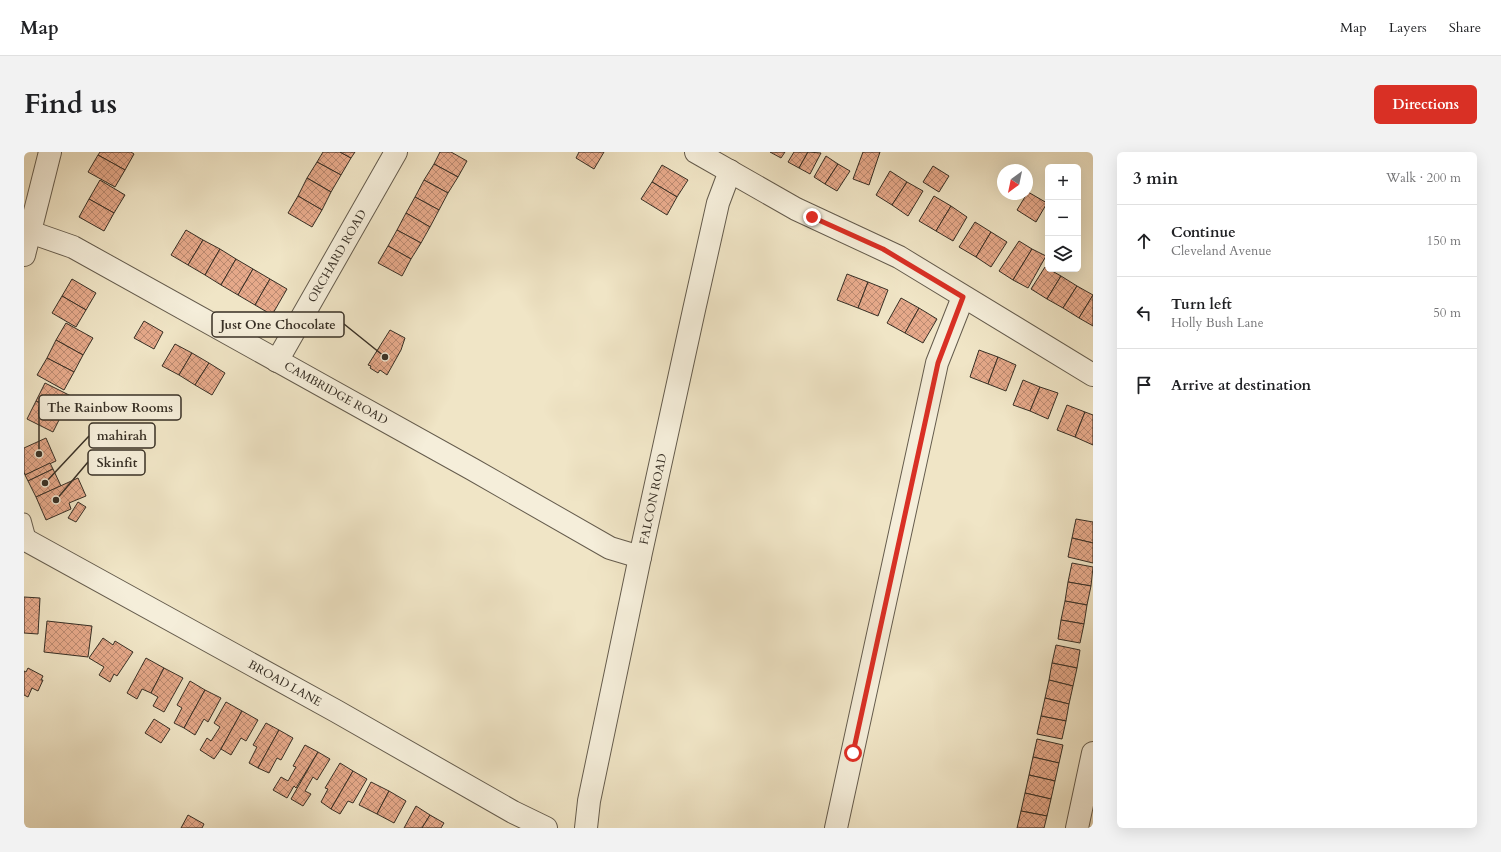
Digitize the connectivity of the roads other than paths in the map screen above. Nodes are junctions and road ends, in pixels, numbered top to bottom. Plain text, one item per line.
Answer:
1 (50, 152) edge
2 (396, 152) edge
3 (696, 152) edge
4 (730, 171) junction
5 (30, 232) junction
6 (24, 255) edge
7 (963, 297) junction
8 (277, 361) junction
9 (1093, 375) edge
10 (24, 520) edge
11 (27, 540) edge
12 (640, 557) junction
13 (1093, 753) edge
14 (546, 828) edge
15 (586, 828) edge
16 (836, 828) edge
17 (1077, 828) edge

1 - 5 street
2 - 8 street, ORCHARD ROAD
3 - 4 street
4 - 7 street
4 - 12 street, FALCON ROAD
5 - 6 street
5 - 8 street, CAMBRIDGE ROAD
7 - 9 street
7 - 16 street
8 - 12 street, CAMBRIDGE ROAD
10 - 11 lane
11 - 14 street, BROAD LANE
12 - 15 street, FALCON ROAD
13 - 17 street

